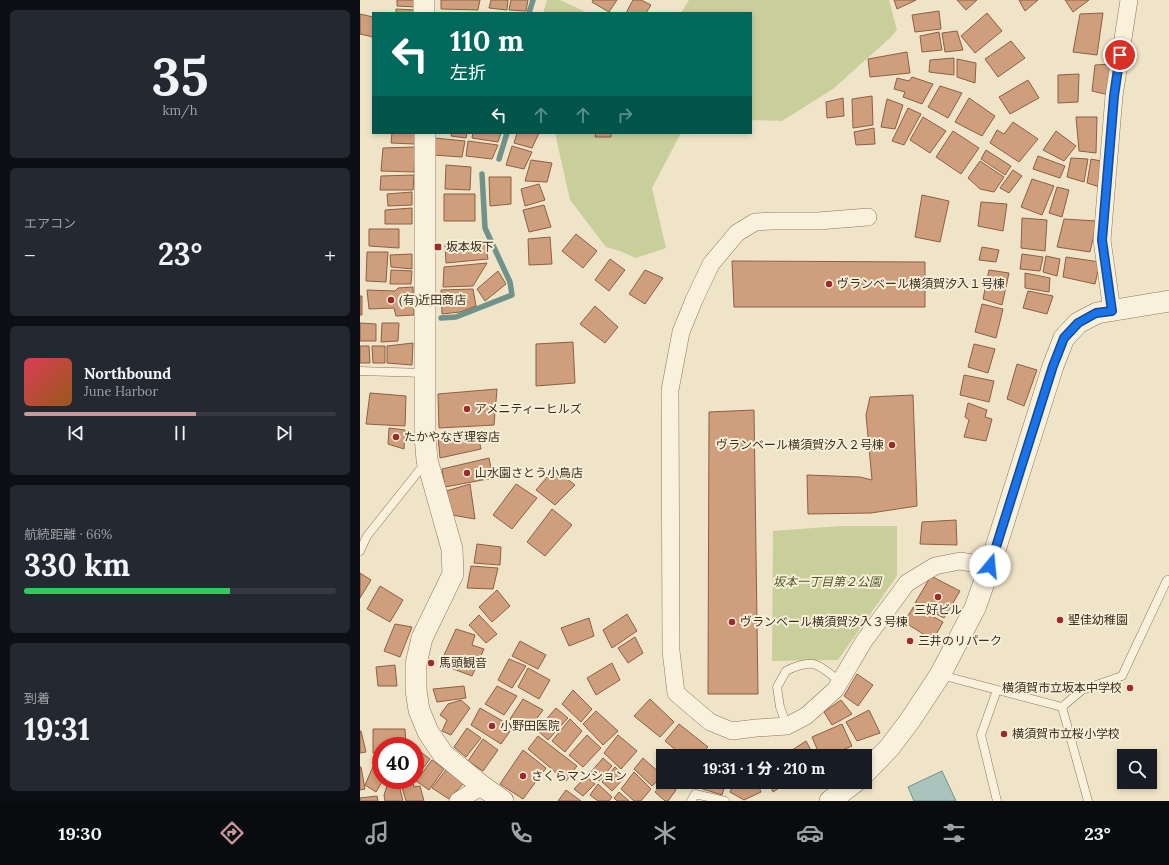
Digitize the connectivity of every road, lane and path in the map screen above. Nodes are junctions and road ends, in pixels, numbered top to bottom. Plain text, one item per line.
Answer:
1 (424, 0) edge
2 (1128, 0) edge
3 (424, 12) edge
4 (426, 134) edge
5 (868, 217) dead end
6 (1169, 301) edge
7 (1112, 311) junction
8 (360, 371) edge
9 (425, 372) junction
10 (427, 460) junction
11 (360, 551) edge
12 (990, 566) junction
13 (1169, 580) edge
14 (940, 675) junction
15 (840, 682) junction
16 (998, 690) junction
17 (1062, 707) junction
18 (787, 726) junction
19 (872, 766) edge
20 (482, 786) junction
21 (846, 789) edge
22 (458, 801) edge
23 (503, 801) edge
24 (691, 801) edge
25 (725, 801) edge
26 (830, 801) edge
27 (997, 801) edge
28 (1088, 801) edge

1 - 3 street
2 - 7 street
4 - 9 street
5 - 18 street
6 - 7 street
7 - 12 street
8 - 9 lane
9 - 10 street
10 - 11 lane
10 - 20 street
12 - 14 street
12 - 15 street
13 - 17 lane
14 - 16 lane
14 - 19 street
15 - 18 street
15 - 18 lane
16 - 17 lane
16 - 27 lane
17 - 28 lane
20 - 22 street
20 - 23 street
21 - 26 street
24 - 25 lane

